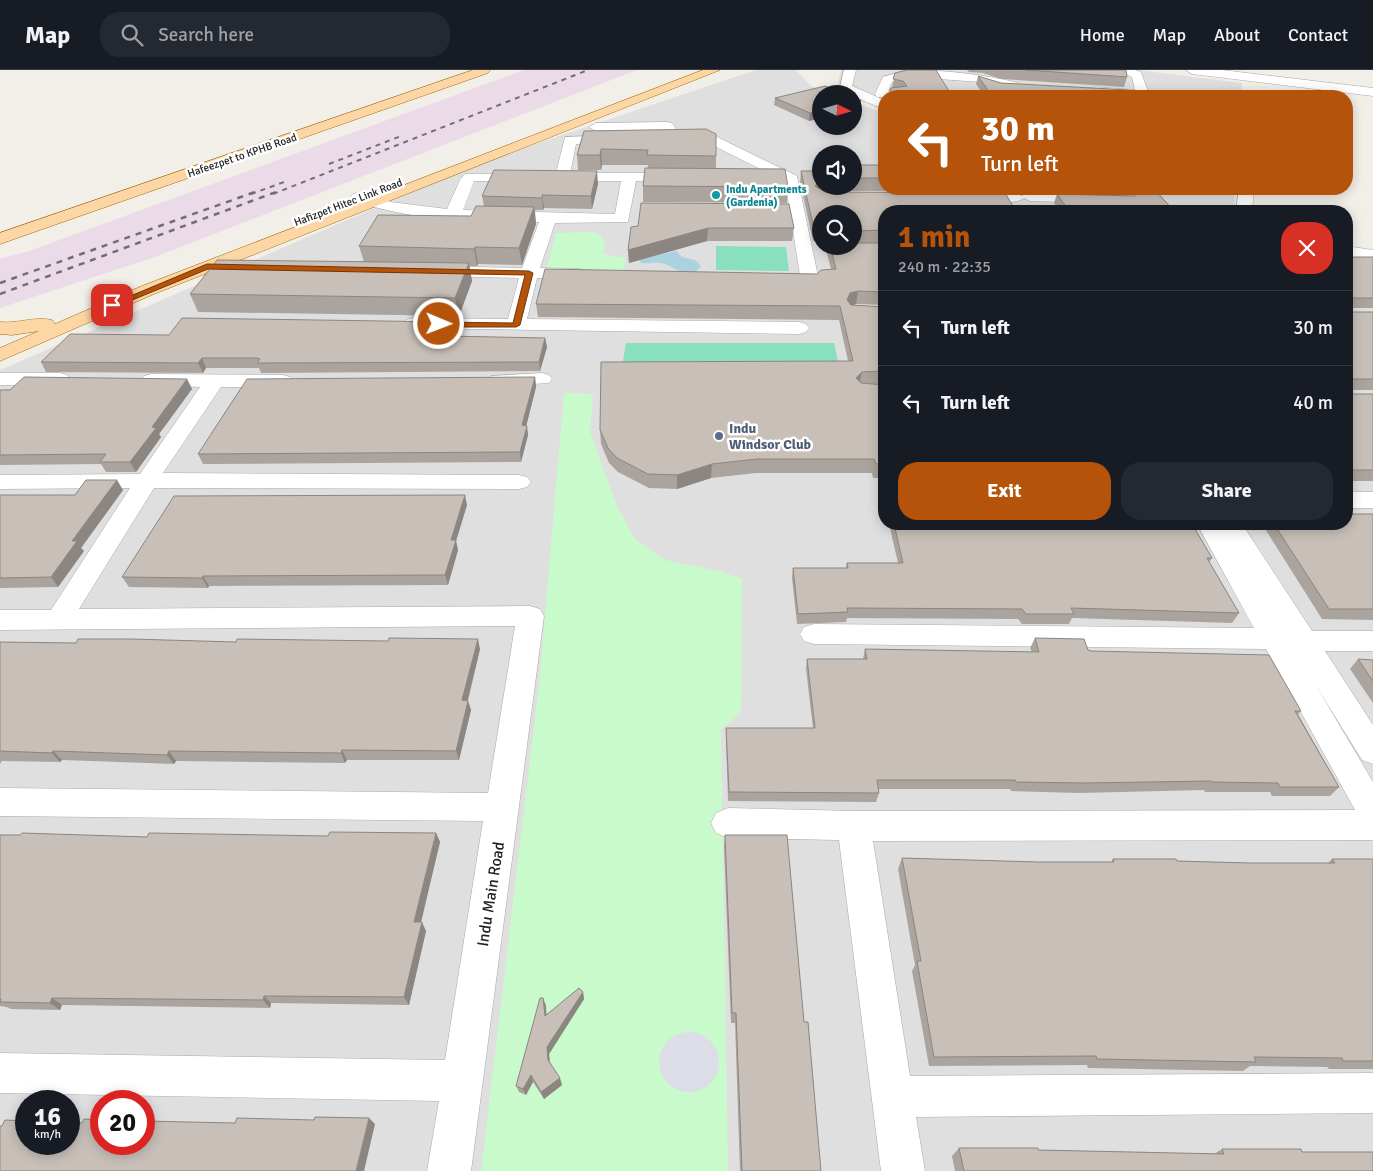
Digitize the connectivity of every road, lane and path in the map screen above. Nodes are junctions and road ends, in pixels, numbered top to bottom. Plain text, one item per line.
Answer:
1 (461, 70) edge
2 (484, 70) edge
3 (697, 70) edge
4 (714, 70) edge
5 (850, 70) edge
6 (1112, 70) edge
7 (1124, 70) edge
8 (1192, 70) edge
9 (1231, 70) edge
10 (1001, 71) dead end
11 (908, 72) edge
12 (983, 79) junction
13 (1138, 80) junction
14 (1028, 87) edge
15 (883, 90) edge
16 (998, 90) edge
17 (1006, 90) edge
18 (1142, 90) edge
19 (1373, 90) edge
20 (878, 103) edge
21 (567, 126) junction
22 (676, 138) junction
23 (564, 169) edge
24 (629, 177) junction
25 (696, 178) edge
26 (754, 178) edge
27 (792, 179) junction
28 (1021, 197) edge
29 (959, 198) edge
30 (1112, 198) edge
31 (364, 200) junction
32 (1032, 205) edge
33 (624, 209) junction
34 (643, 209) edge
35 (778, 210) edge
36 (797, 210) junction
37 (453, 215) junction
38 (549, 218) junction
39 (0, 228) edge
40 (0, 239) edge
41 (1353, 252) edge
42 (1373, 255) edge
43 (207, 266) junction
44 (246, 269) edge
45 (412, 271) edge
46 (529, 273) junction
47 (597, 275) edge
48 (762, 279) edge
49 (391, 324) edge
50 (516, 325) junction
51 (799, 328) dead end
52 (1, 342) edge
53 (0, 379) edge
54 (542, 379) dead end
55 (78, 380) edge
56 (136, 380) edge
57 (482, 380) edge
58 (214, 381) junction
59 (303, 381) edge
60 (0, 482) edge
61 (146, 482) junction
62 (520, 482) dead end
63 (1353, 500) edge
64 (1373, 500) edge
65 (1212, 530) edge
66 (1234, 530) edge
67 (0, 620) edge
68 (58, 621) junction
69 (814, 634) dead end
70 (1272, 639) junction
71 (1305, 641) junction
72 (1373, 641) edge
73 (1373, 751) edge
74 (0, 802) edge
75 (503, 807) junction
76 (1373, 812) edge
77 (728, 823) dead end
78 (854, 826) junction
79 (1373, 826) edge
80 (0, 1073) edge
81 (461, 1080) junction
82 (1373, 1093) edge
83 (892, 1097) junction
84 (449, 1171) edge
85 (902, 1171) edge

1 - 39 main road
2 - 40 main road, Hafeezpet to KPHB Road
3 - 31 main road, Hafizpet Hitec Link Road
4 - 21 main road
5 - 20 street
6 - 13 street
7 - 13 street
8 - 19 street
9 - 19 street
10 - 12 street
11 - 12 street
11 - 15 street
12 - 16 street
13 - 18 street
14 - 17 street
21 - 22 street
21 - 31 main road
22 - 23 street
22 - 27 street
24 - 25 street
24 - 33 street
24 - 37 street
26 - 27 street
27 - 36 street
28 - 29 street
28 - 30 street
28 - 32 street
31 - 37 street
31 - 43 main road
31 - 52 main road, Hafizpet Hitec Link Road
33 - 34 street
33 - 38 street
35 - 36 street
36 - 48 street
37 - 38 street
38 - 46 street
41 - 42 street
43 - 44 street
43 - 52 main road
45 - 46 street
46 - 47 street
46 - 50 street
49 - 50 street
50 - 51 street
53 - 55 street
54 - 57 street
56 - 58 street
58 - 59 street
58 - 61 street
60 - 61 street
61 - 62 street
61 - 68 street
63 - 64 street
65 - 70 street
66 - 71 street
67 - 68 street
68 - 75 street, Indu Main Road
69 - 70 street
70 - 76 street
71 - 72 street
71 - 73 street
74 - 75 street
75 - 81 street, Indu Main Road
77 - 78 street
78 - 79 street
78 - 83 street
80 - 81 street
81 - 84 street, Indu Main Road
82 - 83 street
83 - 85 street

